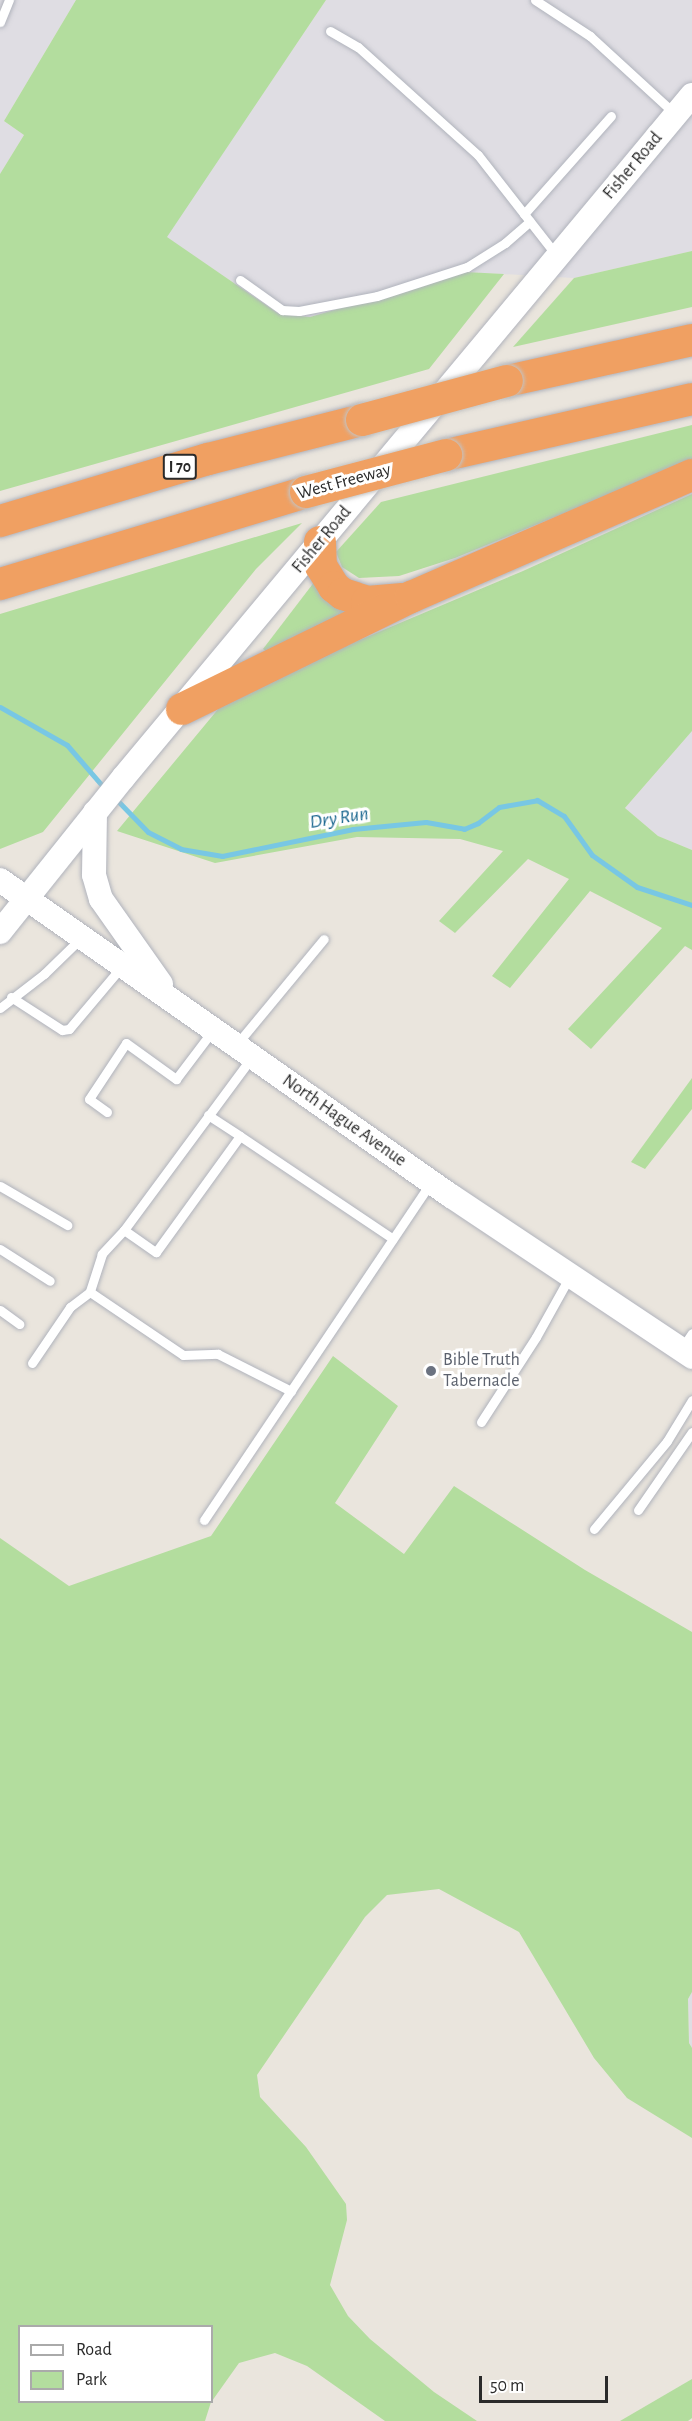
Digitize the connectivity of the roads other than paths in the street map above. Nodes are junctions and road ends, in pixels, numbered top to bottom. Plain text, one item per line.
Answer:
1 (9, 0) edge
2 (535, 0) edge
3 (0, 22) edge
4 (330, 31) dead end
5 (692, 94) edge
6 (676, 114) junction
7 (611, 116) dead end
8 (527, 218) junction
9 (558, 256) junction
10 (240, 280) dead end
11 (692, 340) edge
12 (692, 399) edge
13 (692, 475) edge
14 (0, 521) edge
15 (320, 542) junction
16 (0, 584) edge
17 (411, 597) junction
18 (182, 709) junction
19 (95, 812) junction
20 (0, 880) edge
21 (27, 898) junction
22 (0, 932) edge
23 (83, 937) junction
24 (324, 939) dead end
25 (123, 965) junction
26 (11, 997) junction
27 (174, 1002) junction
28 (0, 1008) edge
29 (213, 1030) junction
30 (244, 1051) junction
31 (107, 1112) dead end
32 (208, 1115) junction
33 (240, 1136) junction
34 (431, 1182) junction
35 (0, 1186) edge
36 (67, 1225) dead end
37 (124, 1230) junction
38 (393, 1239) junction
39 (0, 1249) edge
40 (570, 1276) junction
41 (50, 1281) dead end
42 (90, 1292) junction
43 (0, 1310) edge
44 (19, 1324) dead end
45 (688, 1347) edge
46 (32, 1363) dead end
47 (291, 1391) junction
48 (692, 1400) edge
49 (481, 1422) dead end
50 (692, 1432) edge
51 (638, 1510) dead end
52 (204, 1520) dead end
53 (594, 1529) dead end

1 - 3 lane
2 - 6 lane
4 - 8 lane
5 - 6 main road, Fisher Road
6 - 9 main road, Fisher Road
7 - 8 lane
8 - 9 lane
8 - 10 lane
9 - 15 main road, Fisher Road
11 - 14 highway, I 70, bridge
12 - 16 highway, West Freeway, bridge
13 - 17 highway
15 - 17 highway
15 - 18 main road, Fisher Road
17 - 18 highway
18 - 19 main road, Fisher Road
19 - 21 main road, Fisher Road
19 - 27 main road
20 - 21 main road, North Hague Avenue
21 - 22 main road, Fisher Road
21 - 23 main road, North Hague Avenue
23 - 25 main road, North Hague Avenue
23 - 26 lane
24 - 30 lane
25 - 26 lane
25 - 27 main road, North Hague Avenue
26 - 28 lane
27 - 29 main road, North Hague Avenue
29 - 30 main road, North Hague Avenue
29 - 31 lane
30 - 32 lane
30 - 34 main road, North Hague Avenue
32 - 33 lane
32 - 37 lane
33 - 37 lane
33 - 38 lane
34 - 38 lane
34 - 40 main road, North Hague Avenue
35 - 36 lane
37 - 42 lane
38 - 47 lane
39 - 41 lane
40 - 45 main road, North Hague Avenue
40 - 49 lane
42 - 46 lane
42 - 47 lane
43 - 44 lane
47 - 52 lane
48 - 53 lane
50 - 51 lane

